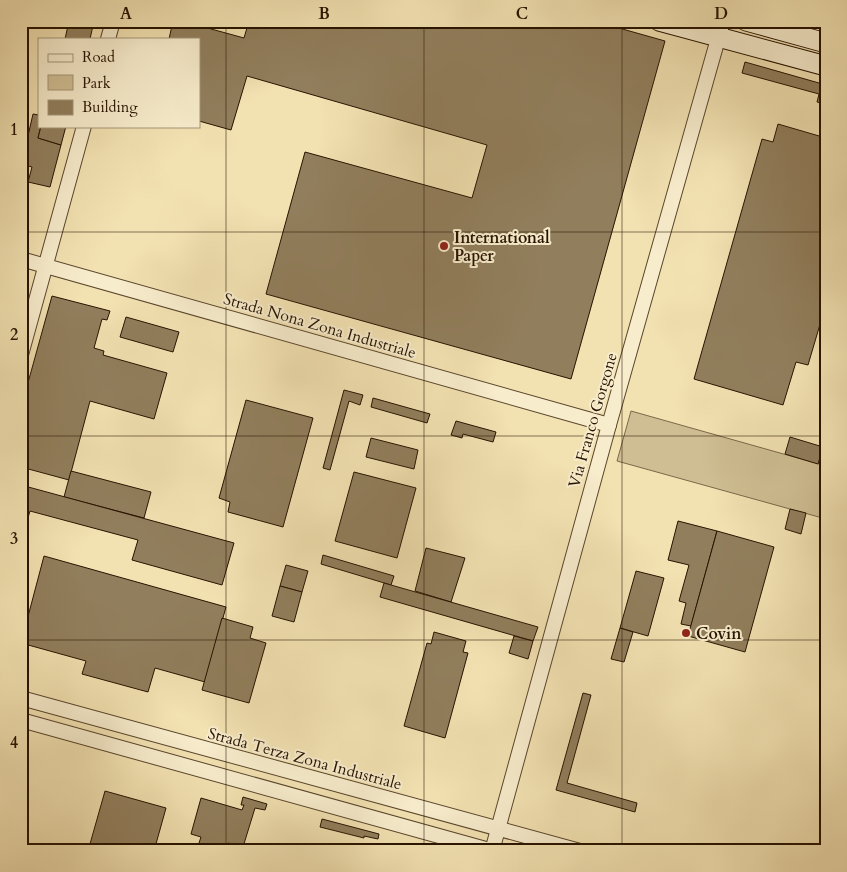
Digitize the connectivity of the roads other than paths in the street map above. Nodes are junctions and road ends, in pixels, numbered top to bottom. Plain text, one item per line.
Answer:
1 (113, 21) edge
2 (659, 21) edge
3 (746, 21) edge
4 (721, 29) edge
5 (108, 38) edge
6 (824, 42) edge
7 (826, 67) edge
8 (83, 128) edge
9 (21, 259) edge
10 (46, 266) junction
11 (21, 355) edge
12 (609, 425) junction
13 (21, 698) edge
14 (21, 720) edge
15 (498, 829) junction
16 (492, 851) edge
17 (580, 851) edge

1 - 5 street
2 - 4 main road
3 - 6 main road
4 - 7 main road
4 - 12 street, Via Franco Gorgone
8 - 10 street
9 - 10 street, Strada Nona Zona Industriale
10 - 11 street
10 - 12 street, Strada Nona Zona Industriale
12 - 15 street, Via Franco Gorgone
13 - 15 street, Strada Terza Zona Industriale
14 - 16 street
15 - 16 street, Via Franco Gorgone
15 - 17 street, Strada Terza Zona Industriale

